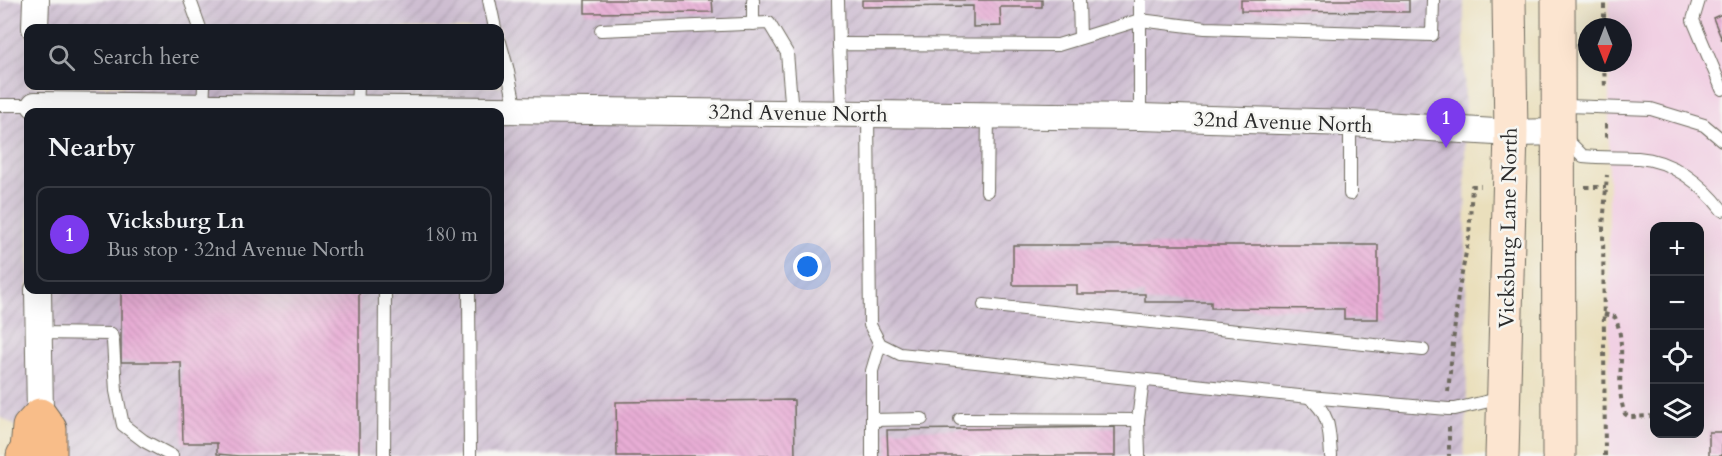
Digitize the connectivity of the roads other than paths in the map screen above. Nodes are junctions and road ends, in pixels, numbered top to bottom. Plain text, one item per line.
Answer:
1 (36, 0) edge
2 (190, 0) edge
3 (489, 0) edge
4 (753, 0) edge
5 (838, 0) edge
6 (1079, 0) edge
7 (1140, 0) edge
8 (1433, 0) edge
9 (1509, 0) edge
10 (1558, 0) edge
11 (1699, 0) edge
12 (1140, 20) junction
13 (36, 24) edge
14 (199, 24) edge
15 (494, 24) edge
16 (753, 24) junction
17 (601, 30) dead end
18 (1080, 38) junction
19 (838, 44) junction
20 (504, 56) edge
21 (1722, 89) edge
22 (204, 96) edge
23 (358, 97) edge
24 (35, 101) edge
25 (0, 105) edge
26 (383, 108) edge
27 (504, 110) edge
28 (516, 110) junction
29 (792, 113) junction
30 (842, 114) junction
31 (868, 114) junction
32 (988, 115) junction
33 (1140, 117) junction
34 (1350, 123) junction
35 (1560, 132) junction
36 (1511, 133) junction
37 (1722, 140) edge
38 (987, 190) dead end
39 (1350, 194) dead end
40 (1722, 210) edge
41 (38, 294) edge
42 (385, 294) edge
43 (469, 294) edge
44 (984, 304) dead end
45 (39, 333) junction
46 (880, 344) junction
47 (1423, 350) dead end
48 (1143, 380) junction
49 (1309, 398) junction
50 (1503, 398) junction
51 (40, 415) junction
52 (922, 418) dead end
53 (960, 418) dead end
54 (872, 420) junction
55 (1138, 420) junction
56 (23, 456) edge
57 (50, 456) edge
58 (172, 456) edge
59 (384, 456) edge
60 (470, 456) edge
61 (872, 456) edge
62 (1139, 456) edge
63 (1331, 456) edge
64 (1502, 456) edge
65 (1559, 456) edge

1 - 13 street
2 - 14 lane
3 - 15 lane
4 - 16 lane
5 - 19 lane
6 - 18 lane
7 - 12 lane
8 - 12 lane
9 - 36 main road, Vicksburg Lane North
10 - 35 main road
11 - 21 lane
12 - 18 lane
12 - 33 lane
16 - 17 lane
16 - 29 lane
18 - 19 lane
19 - 30 lane
20 - 28 lane
22 - 23 street, 32nd Avenue North
22 - 24 street, 32nd Avenue North
23 - 26 street, 32nd Avenue North
24 - 25 lane
27 - 28 street, 32nd Avenue North
28 - 29 street, 32nd Avenue North
29 - 30 street, 32nd Avenue North
30 - 31 street, 32nd Avenue North
31 - 32 street, 32nd Avenue North
31 - 46 lane
32 - 33 street, 32nd Avenue North
32 - 38 lane
33 - 34 street, 32nd Avenue North
34 - 36 street, 32nd Avenue North
34 - 39 lane
35 - 36 street, 32nd Avenue North
35 - 37 lane
35 - 40 lane
35 - 65 main road
36 - 50 main road, Vicksburg Lane North
41 - 45 street
42 - 59 lane
43 - 60 lane
44 - 47 lane
45 - 51 street
45 - 58 lane
46 - 48 lane
46 - 54 lane
48 - 49 lane
48 - 55 lane
49 - 50 lane
49 - 63 lane
50 - 64 main road, Vicksburg Lane North
51 - 56 main road
51 - 57 main road
52 - 54 lane
53 - 55 lane
54 - 61 lane
55 - 62 lane

